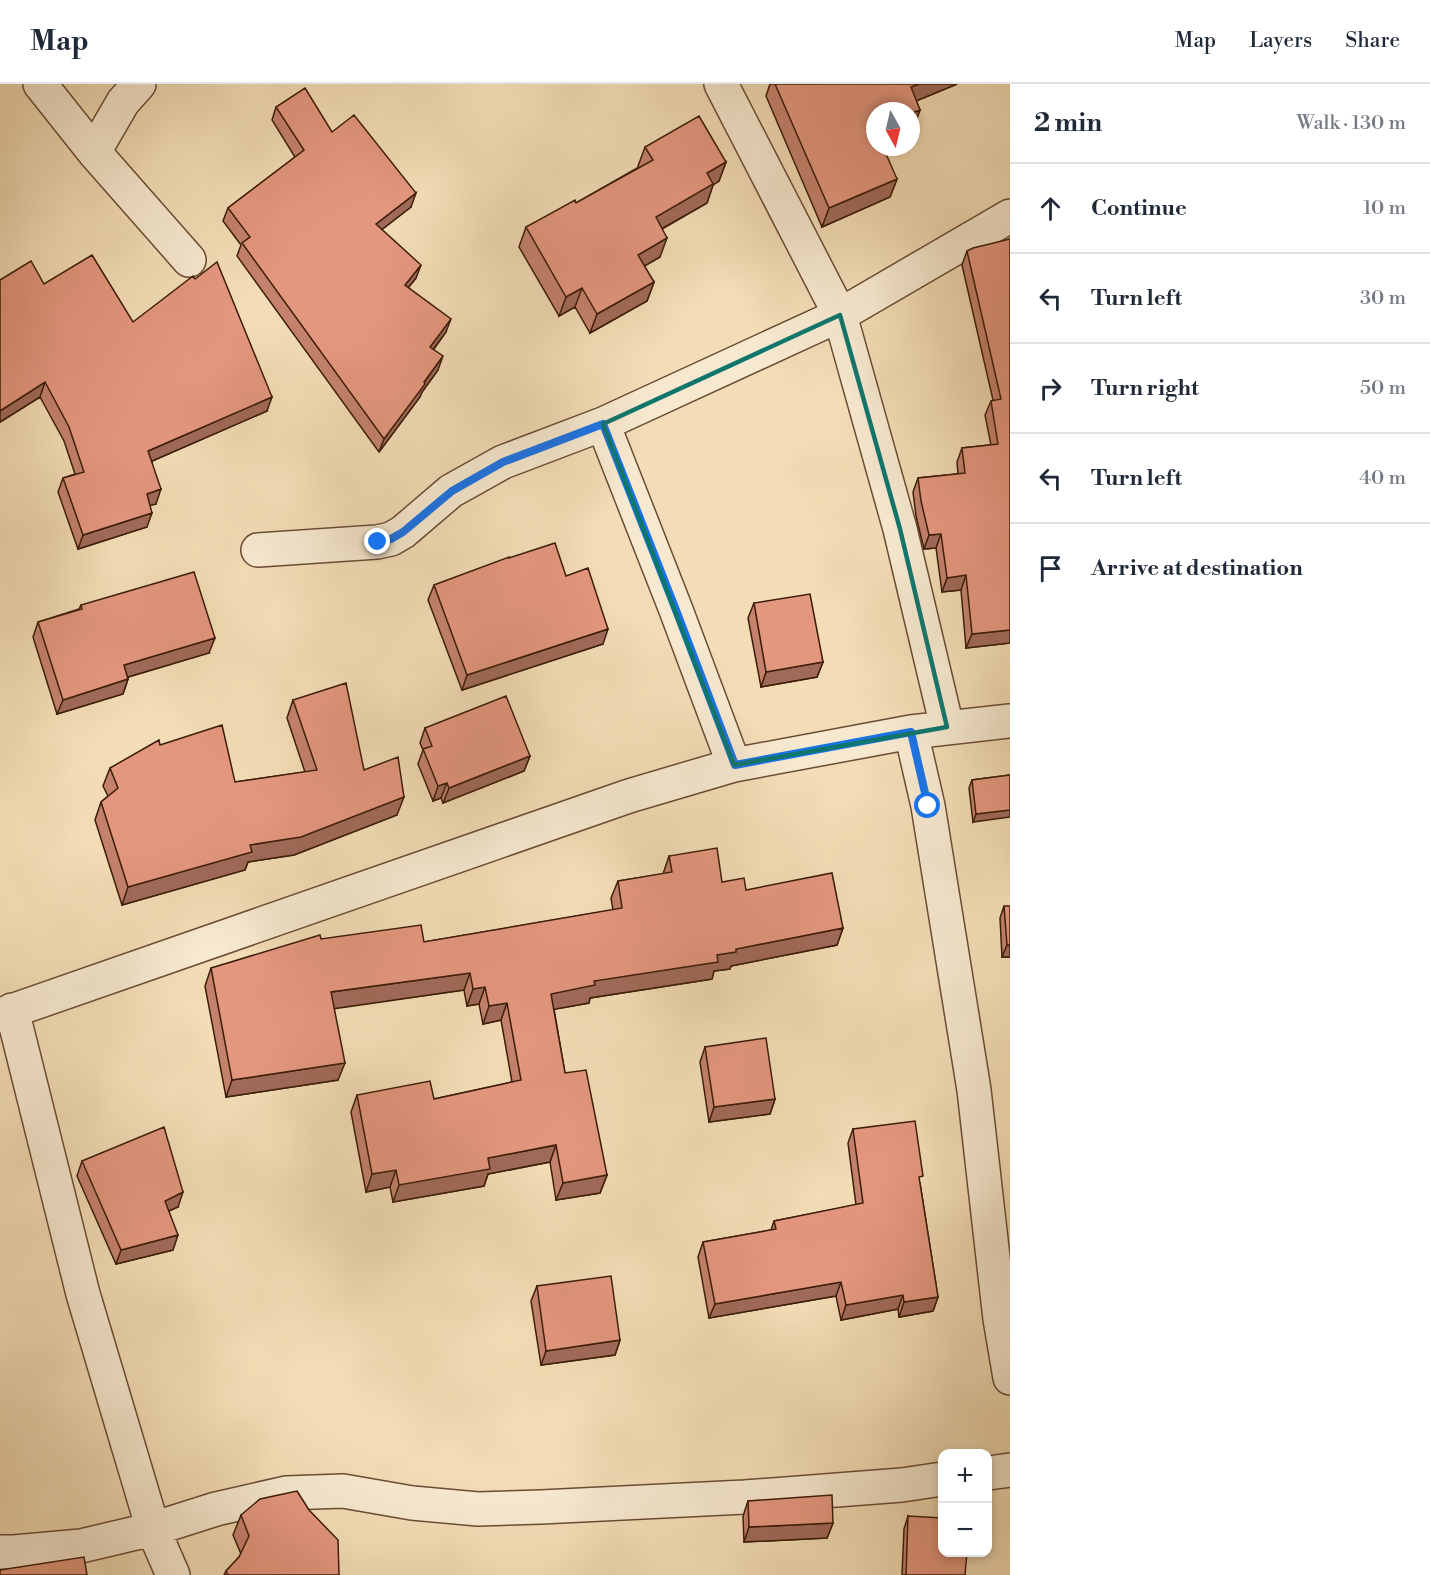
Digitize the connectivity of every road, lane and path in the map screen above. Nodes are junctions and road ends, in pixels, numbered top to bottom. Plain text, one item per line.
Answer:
1 (40, 84) edge
2 (139, 84) edge
3 (722, 84) edge
4 (94, 152) junction
5 (1010, 216) edge
6 (189, 260) dead end
7 (840, 315) junction
8 (603, 424) junction
9 (258, 550) dead end
10 (1010, 721) edge
11 (947, 727) junction
12 (911, 732) junction
13 (735, 765) junction
14 (6, 1013) edge
15 (1010, 1378) edge
16 (1010, 1470) edge
17 (992, 1472) edge
18 (938, 1480) edge
19 (153, 1529) junction
20 (0, 1552) edge
21 (173, 1575) edge

1 - 4 street
2 - 4 street
3 - 7 street
4 - 6 street
5 - 7 street
7 - 8 street
7 - 11 street
8 - 9 street
8 - 13 street
10 - 11 street
11 - 12 street
12 - 13 street
12 - 15 street
13 - 14 street
14 - 19 street
16 - 17 street
18 - 19 street
19 - 20 street
19 - 21 street

